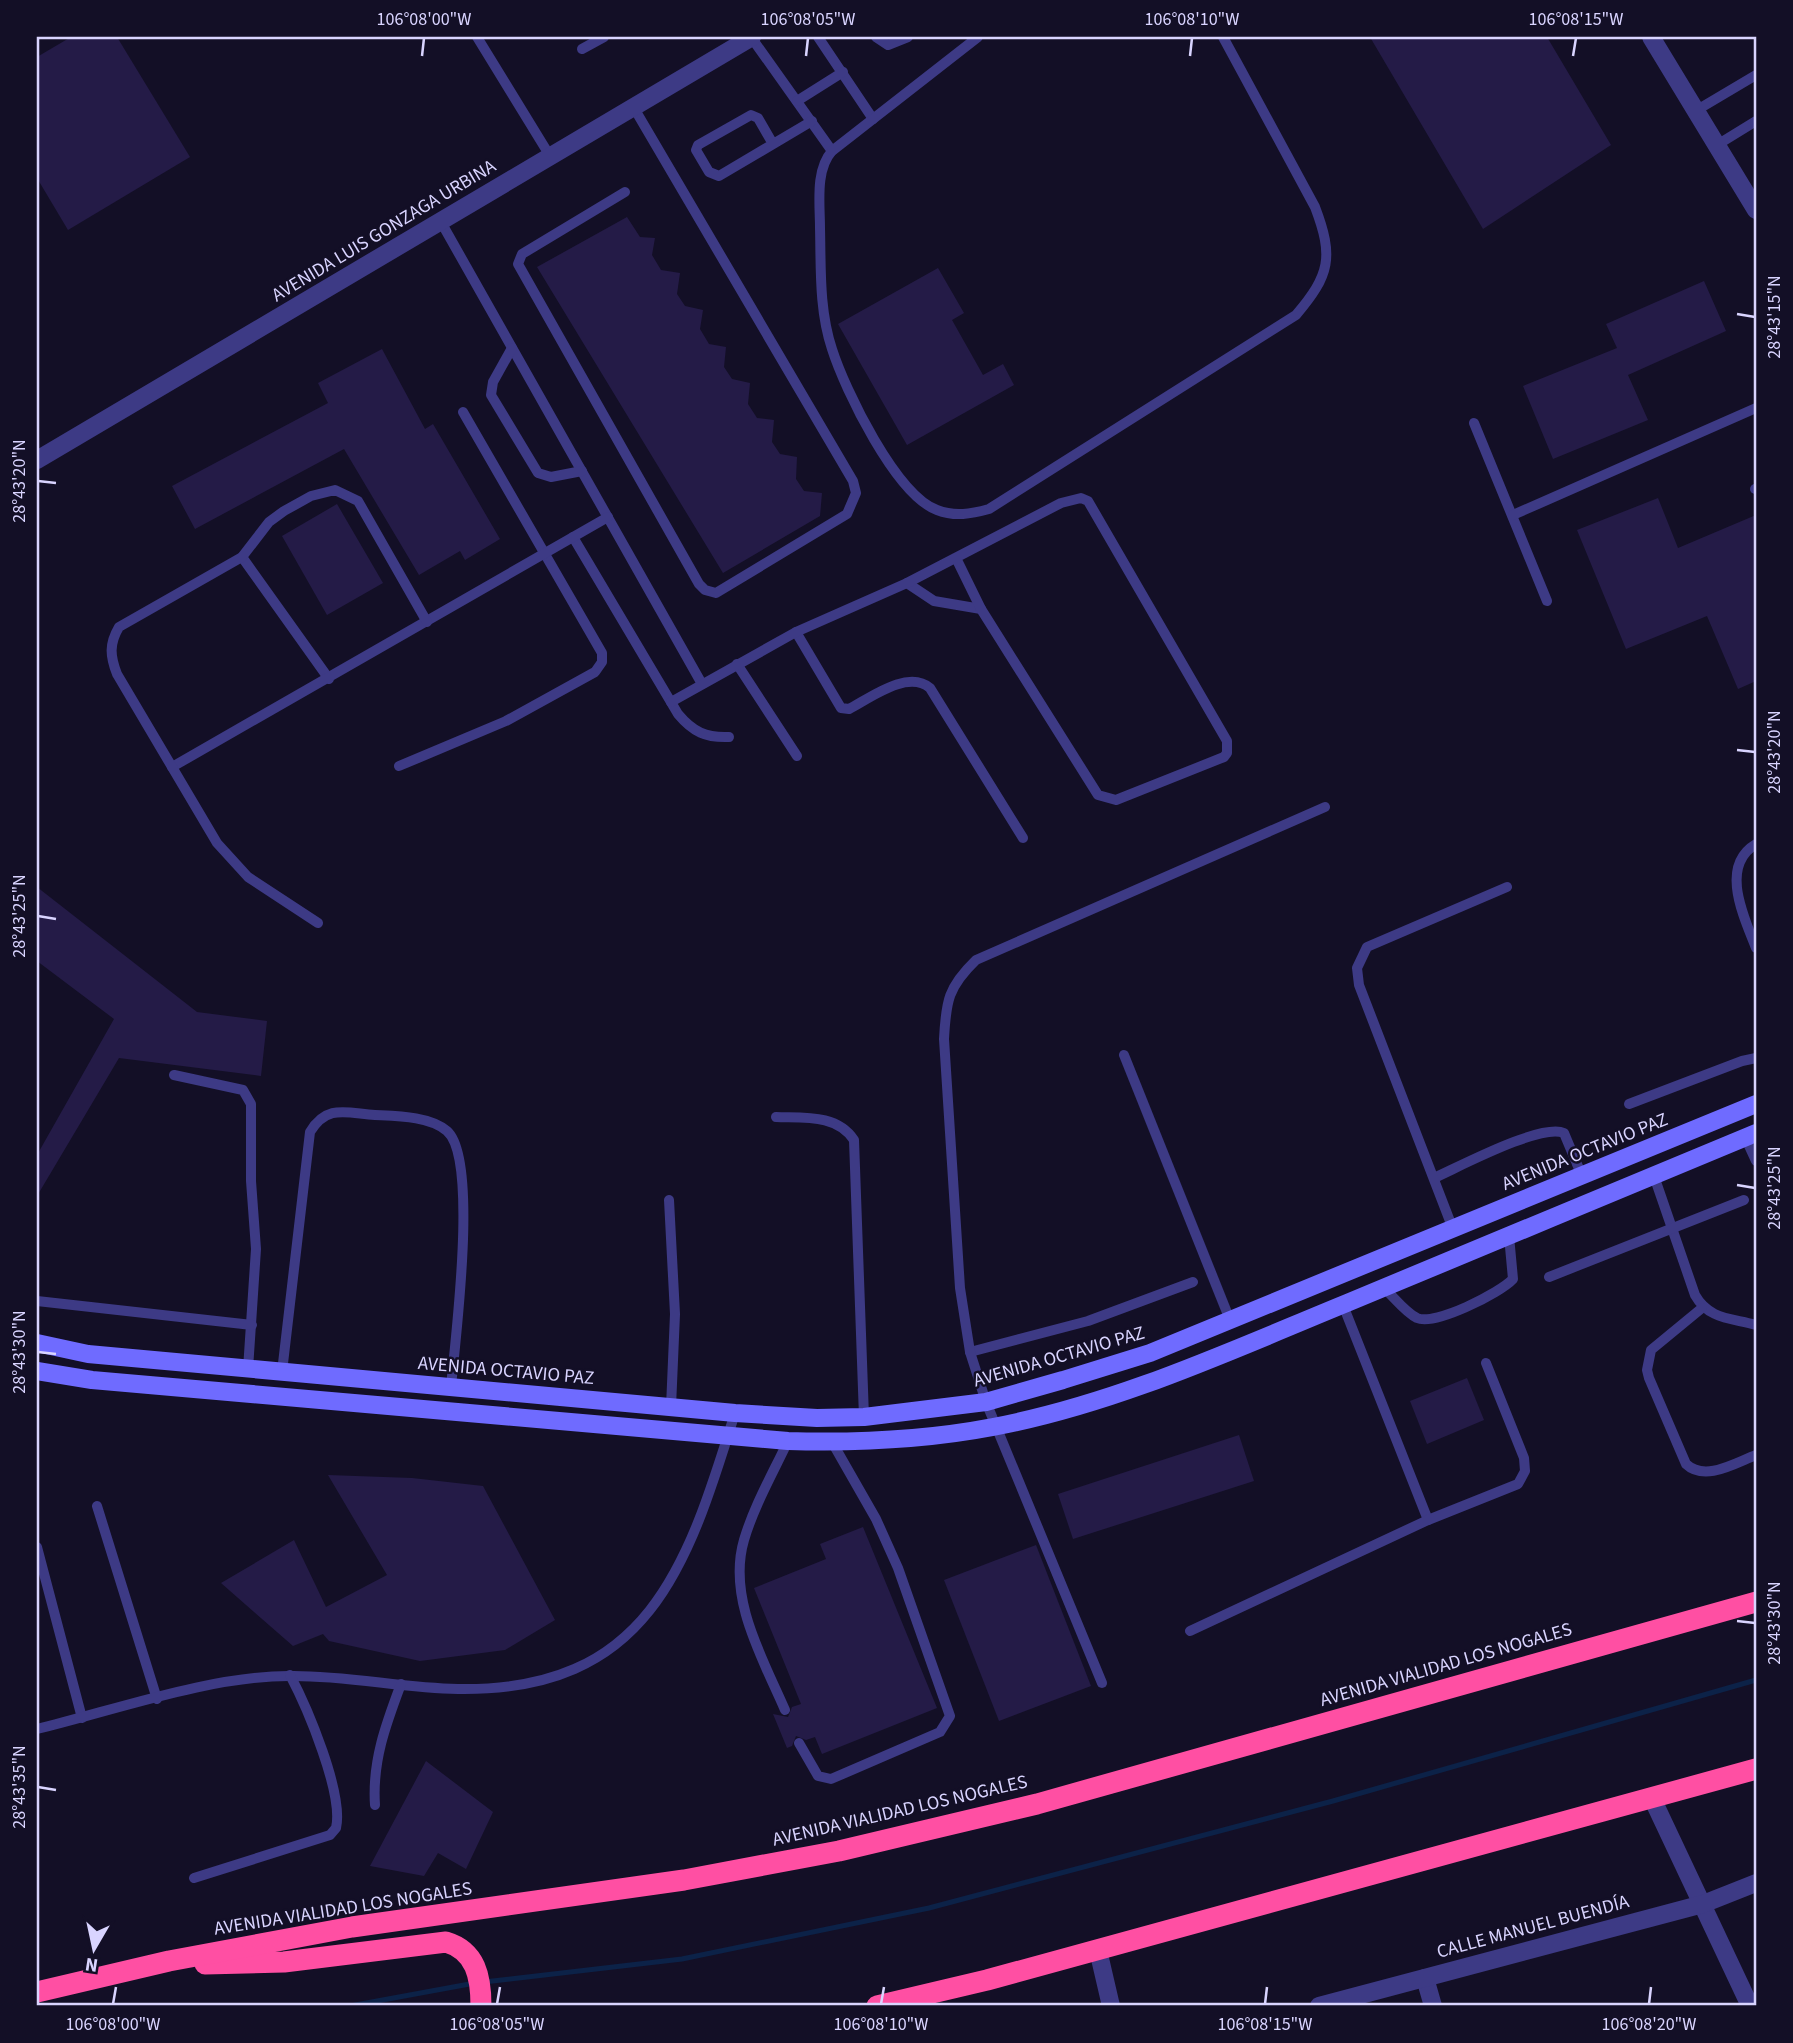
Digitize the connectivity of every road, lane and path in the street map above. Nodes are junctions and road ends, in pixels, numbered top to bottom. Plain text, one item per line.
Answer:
1 (477, 37) edge
2 (604, 37) edge
3 (751, 37) edge
4 (818, 37) edge
5 (876, 37) edge
6 (908, 37) edge
7 (978, 37) edge
8 (1223, 37) edge
9 (1651, 37) edge
10 (582, 49) dead end
11 (843, 72) junction
12 (1756, 75) edge
13 (797, 101) junction
14 (634, 108) junction
15 (1697, 110) junction
16 (873, 119) junction
17 (811, 121) junction
18 (1756, 121) edge
19 (773, 144) junction
20 (1717, 145) junction
21 (832, 151) junction
22 (550, 156) junction
23 (625, 192) dead end
24 (1756, 210) edge
25 (441, 222) junction
26 (512, 348) junction
27 (1756, 408) edge
28 (463, 412) dead end
29 (1474, 423) dead end
30 (37, 460) edge
31 (582, 471) junction
32 (1513, 515) junction
33 (608, 517) junction
34 (573, 537) junction
35 (545, 554) junction
36 (242, 557) junction
37 (956, 558) junction
38 (907, 583) junction
39 (1547, 601) dead end
40 (981, 609) junction
41 (427, 622) junction
42 (796, 632) junction
43 (737, 664) junction
44 (329, 679) junction
45 (702, 684) junction
46 (671, 702) junction
47 (729, 737) dead end
48 (797, 756) dead end
49 (398, 765) dead end
50 (172, 767) junction
51 (1325, 807) dead end
52 (1023, 838) dead end
53 (1756, 844) edge
54 (1507, 887) dead end
55 (318, 923) dead end
56 (1756, 948) edge
57 (1124, 1055) dead end
58 (1756, 1058) edge
59 (174, 1075) dead end
60 (1629, 1104) dead end
61 (1756, 1104) edge
62 (776, 1117) dead end
63 (1751, 1135) edge
64 (1756, 1161) edge
65 (1582, 1176) junction
66 (1654, 1176) junction
67 (1434, 1178) junction
68 (669, 1200) dead end
69 (1744, 1200) dead end
70 (1672, 1228) junction
71 (1453, 1229) junction
72 (1509, 1236) junction
73 (1549, 1277) dead end
74 (1194, 1282) dead end
75 (1384, 1288) junction
76 (37, 1300) edge
77 (1343, 1305) junction
78 (1702, 1307) junction
79 (1230, 1321) junction
80 (251, 1325) junction
81 (1756, 1325) edge
82 (37, 1343) edge
83 (970, 1352) junction
84 (1486, 1363) dead end
85 (248, 1369) junction
86 (37, 1371) edge
87 (282, 1372) junction
88 (452, 1387) junction
89 (986, 1402) junction
90 (671, 1407) junction
91 (735, 1413) junction
92 (864, 1417) junction
93 (996, 1426) junction
94 (728, 1435) junction
95 (788, 1441) junction
96 (832, 1443) junction
97 (1756, 1455) edge
98 (97, 1506) dead end
99 (1428, 1520) junction
100 (37, 1547) edge
101 (1756, 1602) edge
102 (1190, 1630) dead end
103 (290, 1675) junction
104 (1102, 1683) dead end
105 (401, 1684) junction
106 (158, 1699) junction
107 (785, 1710) dead end
108 (82, 1718) junction
109 (37, 1730) edge
110 (799, 1743) dead end
111 (1756, 1769) edge
112 (1652, 1798) junction
113 (375, 1805) dead end
114 (194, 1878) dead end
115 (1756, 1883) edge
116 (1703, 1904) junction
117 (1098, 1950) junction
118 (169, 1961) junction
119 (1424, 1978) junction
120 (37, 1993) edge
121 (481, 2006) edge
122 (877, 2006) edge
123 (1111, 2006) edge
124 (1319, 2006) edge
125 (1433, 2006) edge
126 (1750, 2006) edge

1 - 22 lane
2 - 10 lane
3 - 13 lane
3 - 14 street, AVENIDA LUIS GONZAGA URBINA
4 - 11 lane
5 - 6 lane
7 - 16 lane
8 - 21 lane
9 - 15 street
11 - 13 lane
11 - 16 lane
12 - 15 lane
13 - 17 lane
14 - 22 street, AVENIDA LUIS GONZAGA URBINA
14 - 23 lane
15 - 20 street
16 - 21 lane
17 - 19 lane
17 - 21 lane
18 - 20 lane
19 - 19 lane
20 - 24 street
22 - 25 street, AVENIDA LUIS GONZAGA URBINA
25 - 26 lane
25 - 30 street, AVENIDA LUIS GONZAGA URBINA
26 - 31 lane
26 - 31 lane
27 - 32 lane
28 - 35 lane
29 - 32 lane
31 - 33 lane
32 - 39 lane
33 - 34 lane
33 - 45 lane
34 - 35 lane
34 - 46 lane
35 - 41 lane
35 - 49 lane
36 - 41 lane
36 - 44 lane
36 - 50 lane
37 - 38 lane
37 - 40 lane
37 - 40 lane
38 - 40 lane
38 - 42 lane
41 - 44 lane
42 - 43 lane
42 - 52 lane
43 - 45 lane
43 - 48 lane
44 - 50 lane
45 - 46 lane
46 - 47 lane
50 - 55 lane
51 - 83 lane
53 - 56 lane
54 - 67 lane
57 - 79 lane
58 - 60 lane
59 - 80 lane
61 - 65 street, AVENIDA OCTAVIO PAZ
62 - 92 lane
63 - 64 lane
63 - 66 street
65 - 67 lane
65 - 71 street, AVENIDA OCTAVIO PAZ
66 - 70 lane
66 - 72 street
67 - 71 lane
68 - 90 lane
69 - 70 lane
70 - 73 lane
70 - 78 lane
71 - 79 street, AVENIDA OCTAVIO PAZ
72 - 75 street
72 - 75 lane
74 - 83 lane
75 - 77 street
76 - 80 lane
77 - 93 street
77 - 99 lane
78 - 81 lane
78 - 97 lane
79 - 89 street, AVENIDA OCTAVIO PAZ
80 - 85 lane
82 - 85 street, AVENIDA OCTAVIO PAZ
83 - 89 lane
84 - 99 lane
85 - 87 street, AVENIDA OCTAVIO PAZ
86 - 94 street
87 - 88 street, AVENIDA OCTAVIO PAZ
87 - 88 lane
88 - 90 street, AVENIDA OCTAVIO PAZ
89 - 92 street, AVENIDA OCTAVIO PAZ
89 - 93 lane
90 - 91 street, AVENIDA OCTAVIO PAZ
91 - 92 street, AVENIDA OCTAVIO PAZ
91 - 94 lane
93 - 96 street
93 - 104 lane
94 - 95 street
94 - 105 lane
95 - 96 street
95 - 107 lane
96 - 110 lane
98 - 106 lane
99 - 102 lane
100 - 108 lane
101 - 118 highway, AVENIDA VIALIDAD LOS NOGALES
103 - 105 lane
103 - 106 lane
103 - 114 lane
105 - 113 lane
106 - 108 lane
108 - 109 lane
111 - 112 highway
112 - 116 street
112 - 117 highway
115 - 116 street, CALLE MANUEL BUENDÍA
116 - 119 street, CALLE MANUEL BUENDÍA
116 - 126 street
117 - 122 highway
117 - 123 street
118 - 120 highway, AVENIDA VIALIDAD LOS NOGALES
118 - 121 highway
119 - 124 street, CALLE MANUEL BUENDÍA
119 - 125 street

